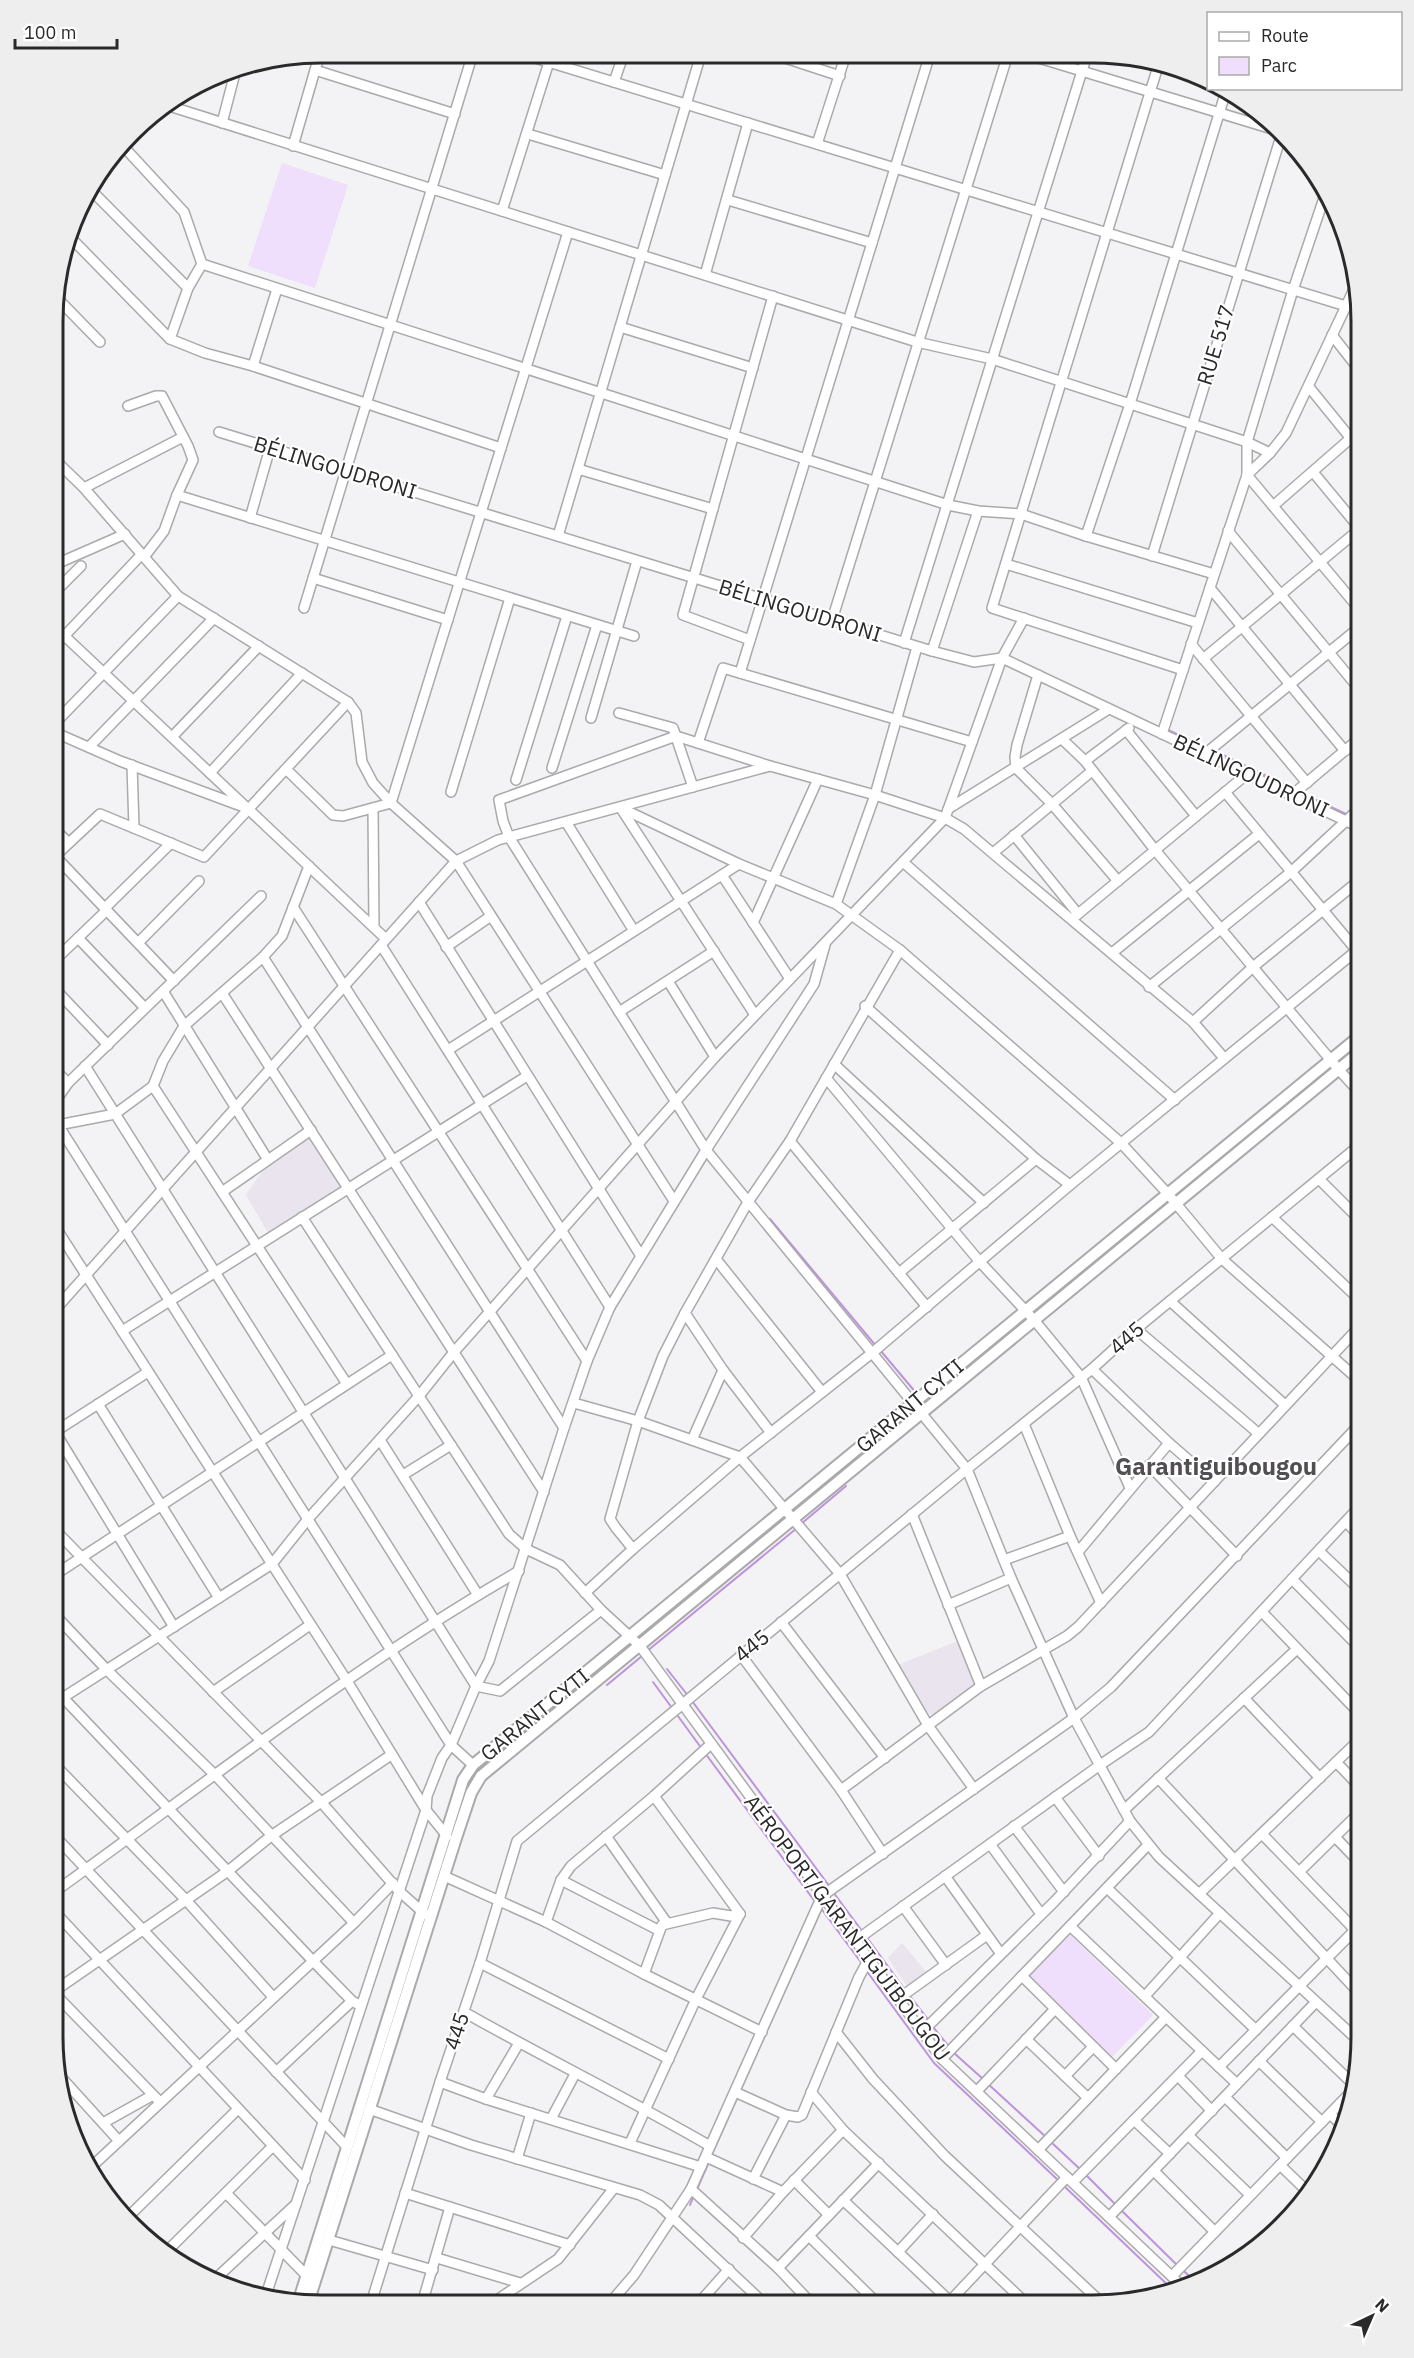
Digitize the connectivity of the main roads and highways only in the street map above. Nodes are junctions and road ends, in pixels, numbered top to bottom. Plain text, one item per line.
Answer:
1 (1351, 1043) edge
2 (1351, 1060) edge
3 (427, 1915) junction
4 (301, 2294) edge
5 (311, 2294) edge

1 - 3 main road, GARANT CYTI
2 - 3 main road, GARANT CYTI
3 - 4 main road
3 - 5 main road

